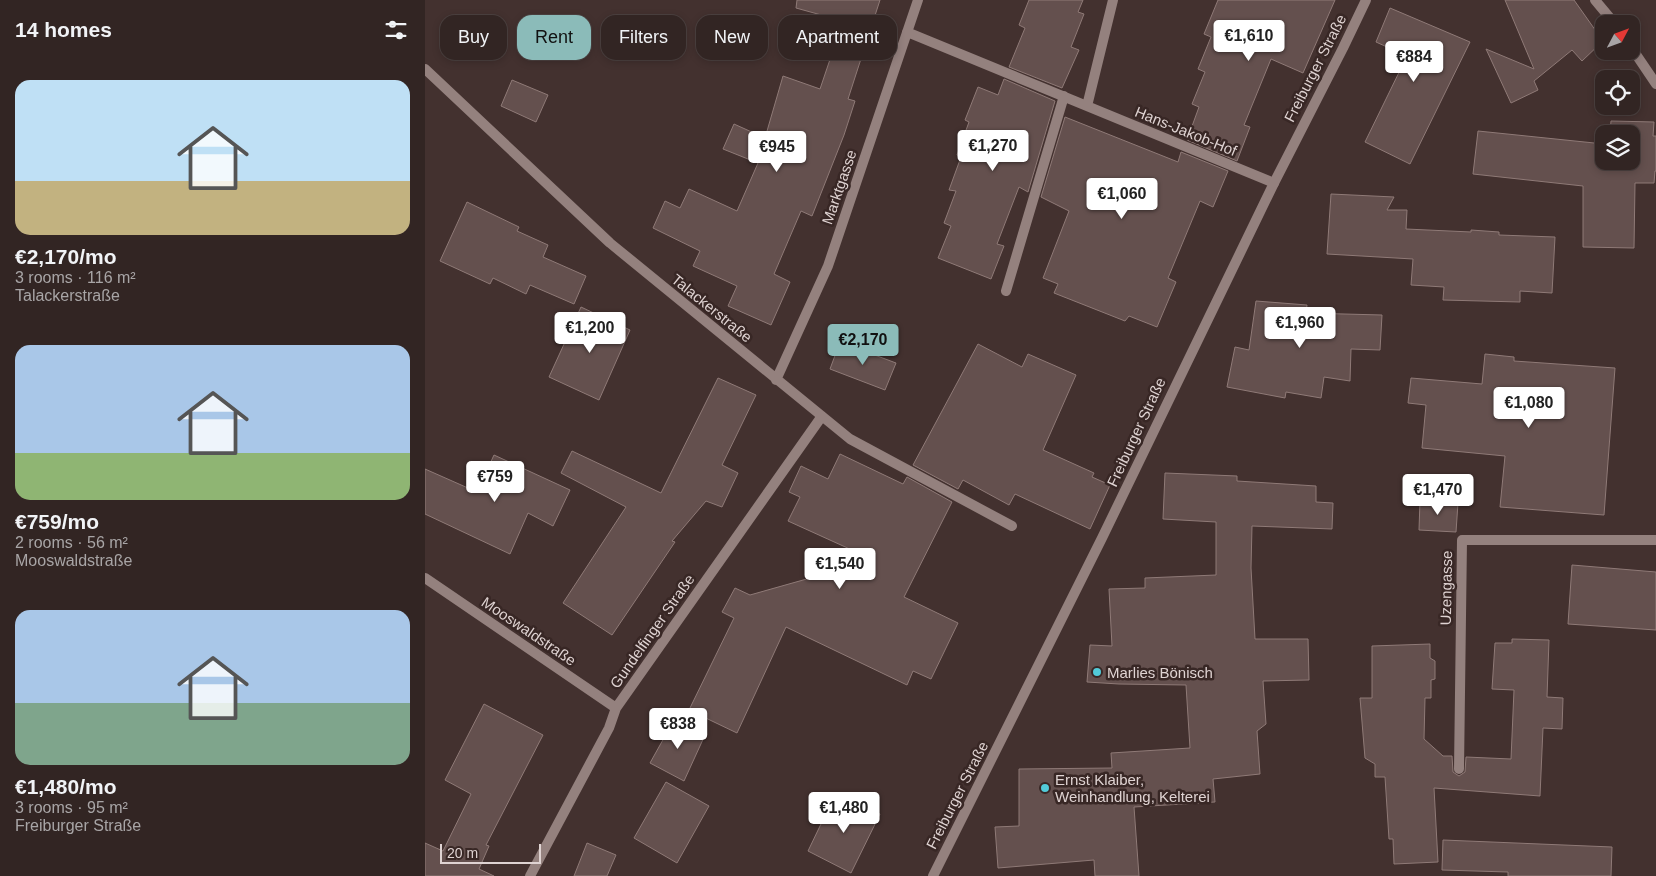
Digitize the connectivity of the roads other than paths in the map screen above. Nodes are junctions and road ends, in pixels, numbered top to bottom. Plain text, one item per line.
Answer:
1 (918, 0) edge
2 (1113, 0) edge
3 (1366, 0) edge
4 (1595, 0) edge
5 (1608, 15) edge
6 (907, 32) junction
7 (1639, 60) edge
8 (425, 69) edge
9 (1656, 84) edge
10 (1064, 96) junction
11 (1087, 106) junction
12 (1274, 183) junction
13 (1006, 291) dead end
14 (776, 380) junction
15 (822, 416) junction
16 (1012, 526) dead end
17 (1656, 540) edge
18 (425, 578) edge
19 (616, 708) junction
20 (1459, 769) dead end
21 (530, 876) edge
22 (933, 876) edge

1 - 6 street, Marktgasse
2 - 11 street
3 - 12 street, Freiburger Straße
4 - 5 street
6 - 10 street, Hans-Jakob-Hof
6 - 14 street, Marktgasse
7 - 9 street
8 - 14 street, Talackerstraße
10 - 11 street, Hans-Jakob-Hof
10 - 13 street
11 - 12 street, Hans-Jakob-Hof
12 - 22 street, Freiburger Straße
14 - 15 street, Talackerstraße
15 - 16 street, Talackerstraße
15 - 19 street, Gundelfinger Straße
17 - 20 street, Uzengasse
18 - 19 street, Mooswaldstraße
19 - 21 street, Gundelfinger Straße

